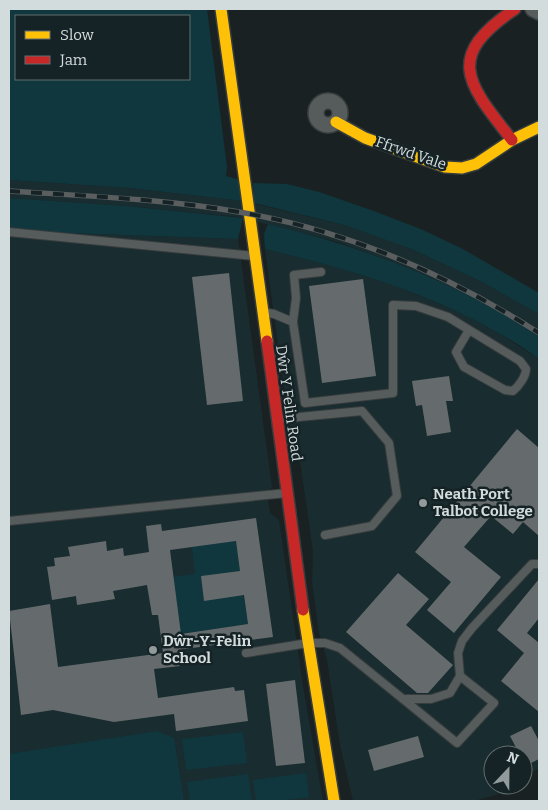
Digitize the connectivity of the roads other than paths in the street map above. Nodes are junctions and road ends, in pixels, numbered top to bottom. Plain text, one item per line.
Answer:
1 (221, 9) edge
2 (514, 9) edge
3 (533, 9) edge
4 (539, 12) edge
5 (336, 122) dead end
6 (538, 130) edge
7 (512, 140) junction
8 (9, 232) edge
9 (254, 256) junction
10 (320, 272) dead end
11 (261, 312) junction
12 (293, 322) junction
13 (468, 330) junction
14 (276, 419) junction
15 (287, 493) junction
16 (9, 521) edge
17 (325, 535) dead end
18 (539, 564) edge
19 (308, 643) junction
20 (246, 653) dead end
21 (460, 676) junction
22 (403, 699) junction
23 (334, 801) edge

1 - 9 street, Dŵr Y Felin Road
2 - 7 street
3 - 4 street
5 - 7 street, Ffrwd Vale
6 - 7 street, Ffrwd Vale
8 - 9 lane
9 - 11 street, Dŵr Y Felin Road
10 - 12 lane
11 - 12 lane
11 - 14 street, Dŵr Y Felin Road
12 - 13 lane
13 - 13 lane
14 - 15 street, Dŵr Y Felin Road
14 - 17 lane
15 - 16 lane
15 - 19 street, Dŵr Y Felin Road
18 - 21 lane
19 - 20 lane
19 - 22 lane
19 - 23 street, Dŵr Y Felin Road
21 - 22 lane
21 - 22 lane

